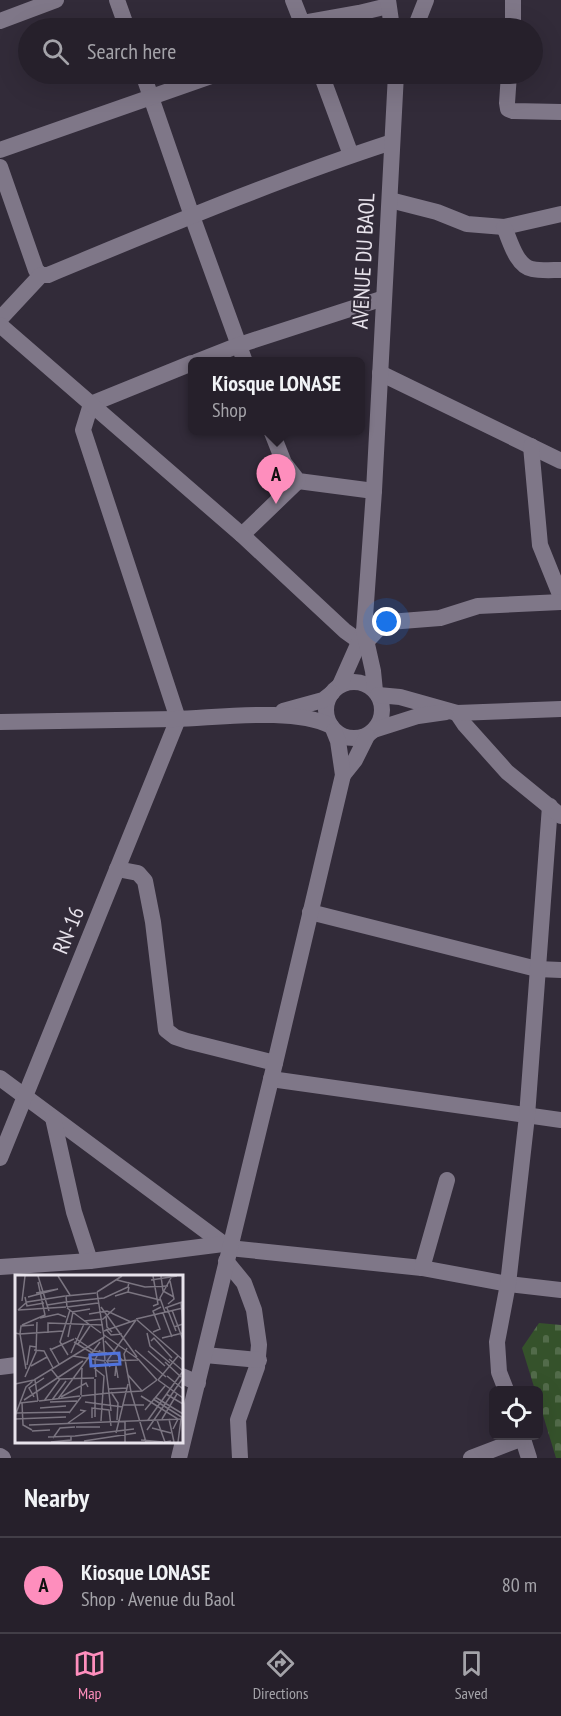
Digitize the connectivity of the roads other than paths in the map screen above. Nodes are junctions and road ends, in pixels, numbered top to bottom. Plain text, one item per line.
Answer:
1 (56, 0) edge
2 (117, 0) edge
3 (293, 0) edge
4 (426, 0) edge
5 (513, 0) edge
6 (388, 3) edge
7 (123, 18) edge
8 (301, 18) edge
9 (338, 18) edge
10 (390, 18) edge
11 (419, 18) edge
12 (514, 18) edge
13 (0, 21) edge
14 (146, 84) edge
15 (188, 84) edge
16 (325, 84) edge
17 (395, 84) edge
18 (508, 84) edge
19 (151, 97) junction
20 (561, 112) edge
21 (392, 142) junction
22 (0, 150) edge
23 (351, 155) junction
24 (0, 167) edge
25 (390, 200) junction
26 (561, 214) edge
27 (192, 216) junction
28 (504, 227) junction
29 (561, 270) edge
30 (41, 274) junction
31 (384, 298) junction
32 (0, 319) edge
33 (0, 324) edge
34 (239, 345) junction
35 (209, 357) edge
36 (243, 357) edge
37 (188, 365) edge
38 (380, 373) junction
39 (91, 404) junction
40 (273, 435) edge
41 (531, 446) junction
42 (561, 461) edge
43 (298, 481) junction
44 (374, 491) junction
45 (242, 536) junction
46 (561, 597) edge
47 (561, 602) edge
48 (363, 637) junction
49 (336, 689) junction
50 (377, 693) junction
51 (561, 709) edge
52 (453, 712) junction
53 (261, 715) junction
54 (178, 719) junction
55 (0, 722) edge
56 (333, 729) junction
57 (371, 733) junction
58 (343, 775) junction
59 (556, 811) edge
60 (117, 869) junction
61 (310, 912) junction
62 (537, 969) junction
63 (561, 970) edge
64 (273, 1071) junction
65 (0, 1078) edge
66 (26, 1095) junction
67 (527, 1116) junction
68 (53, 1118) junction
69 (561, 1120) edge
70 (0, 1158) edge
71 (447, 1180) dead end
72 (226, 1251) junction
73 (90, 1260) junction
74 (0, 1267) edge
75 (422, 1268) junction
76 (508, 1284) junction
77 (561, 1290) edge
78 (205, 1354) junction
79 (259, 1360) junction
80 (15, 1365) edge
81 (0, 1367) edge
82 (183, 1376) edge
83 (198, 1383) junction
84 (504, 1386) edge
85 (515, 1440) edge
86 (523, 1440) edge
87 (183, 1442) edge
88 (183, 1443) edge
89 (179, 1458) edge
90 (240, 1458) edge
91 (471, 1458) edge
92 (529, 1458) edge

1 - 13 street
2 - 7 street
3 - 8 street
4 - 11 street
5 - 12 street
6 - 9 street
6 - 10 street
14 - 19 street
15 - 19 street
16 - 23 street
17 - 21 street, AVENUE DU BAOL
18 - 20 street
19 - 22 street
19 - 27 street
21 - 23 street
21 - 25 street, AVENUE DU BAOL
23 - 27 street
24 - 30 street
25 - 28 street
25 - 31 street, AVENUE DU BAOL
26 - 28 street
27 - 30 street
27 - 34 street
28 - 29 street
30 - 32 street
31 - 34 street
31 - 38 street, AVENUE DU BAOL
33 - 39 street
34 - 35 street
34 - 36 street
37 - 39 street
38 - 41 street
38 - 44 street, AVENUE DU BAOL
39 - 45 street
39 - 54 street
40 - 43 street
41 - 42 street
41 - 46 street
43 - 44 street
43 - 45 street
44 - 48 street, AVENUE DU BAOL
45 - 48 street
47 - 48 street
48 - 49 street
48 - 50 street
49 - 50 street
49 - 53 street
49 - 56 street
50 - 52 street
50 - 57 street
51 - 52 street
52 - 57 street
52 - 59 street
53 - 54 street
53 - 56 street
54 - 55 street
54 - 60 street, RN-16
56 - 57 street
56 - 58 street
57 - 58 street
58 - 61 street
59 - 62 street
60 - 64 street
60 - 66 street, RN-16
61 - 62 street
61 - 64 street
62 - 63 street
62 - 67 street
64 - 67 street
64 - 72 street
65 - 66 street
66 - 68 street
66 - 70 street, RN-16
67 - 69 street
67 - 76 street
68 - 72 street
68 - 73 street
71 - 75 street
72 - 73 street
72 - 75 street
72 - 78 street
72 - 79 street
73 - 74 street
75 - 76 street
76 - 77 street
76 - 84 street
78 - 79 street
78 - 83 street
79 - 90 street
80 - 81 street
82 - 83 street
83 - 87 street
85 - 91 street
86 - 92 street
88 - 89 street

